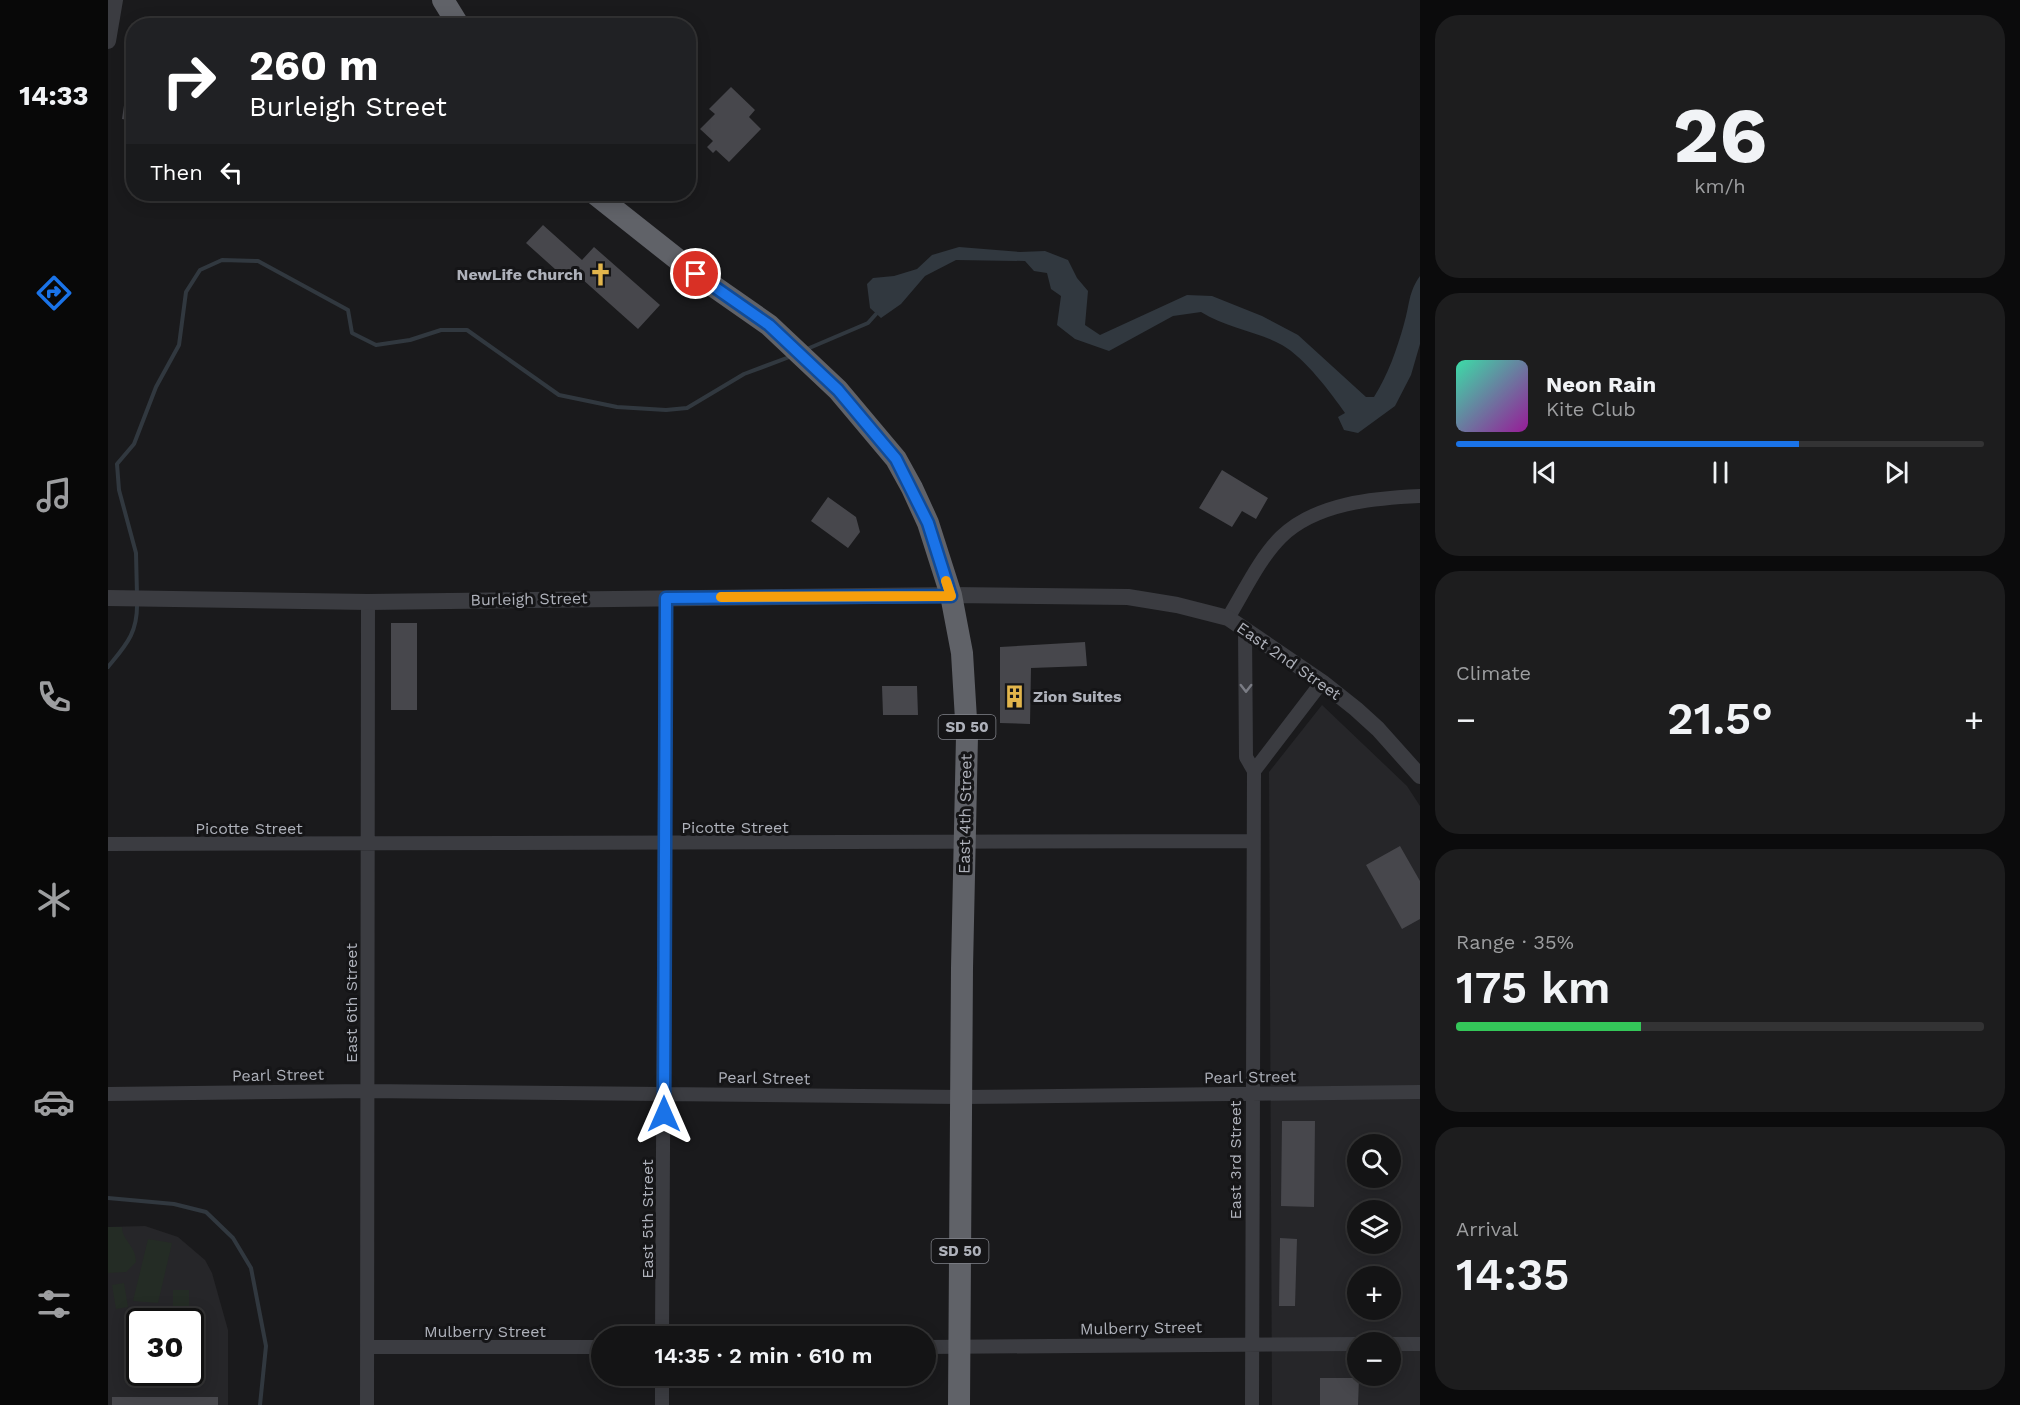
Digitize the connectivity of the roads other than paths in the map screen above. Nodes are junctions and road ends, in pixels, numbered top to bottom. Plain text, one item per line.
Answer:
1 (115, 0) edge
2 (443, 0) edge
3 (454, 18) edge
4 (108, 40) edge
5 (604, 201) edge
6 (1420, 496) edge
7 (951, 596) junction
8 (108, 598) edge
9 (666, 598) junction
10 (368, 602) junction
11 (1228, 618) junction
12 (1245, 630) junction
13 (1322, 682) junction
14 (1254, 771) junction
15 (1420, 776) edge
16 (1253, 841) junction
17 (964, 842) junction
18 (108, 844) edge
19 (366, 844) junction
20 (663, 844) junction
21 (367, 1090) junction
22 (1420, 1092) edge
23 (663, 1094) junction
24 (1252, 1094) junction
25 (108, 1095) edge
26 (961, 1097) junction
27 (662, 1326) edge
28 (1252, 1342) junction
29 (1347, 1344) edge
30 (1401, 1344) edge
31 (1420, 1344) edge
32 (368, 1347) junction
33 (591, 1347) edge
34 (936, 1347) edge
35 (959, 1347) junction
36 (662, 1386) edge
37 (367, 1405) edge
38 (662, 1405) edge
39 (959, 1405) edge
40 (1252, 1405) edge

1 - 4 street
2 - 3 highway
5 - 7 highway, East 4th Street / SD 50
6 - 11 street
7 - 9 street, Burleigh Street
7 - 11 street, East 2nd Street
7 - 17 highway, East 4th Street / SD 50
8 - 10 street, Burleigh Street
9 - 10 street, Burleigh Street
9 - 20 street, East 5th Street
10 - 19 street, East 6th Street
11 - 12 street, East 2nd Street
12 - 13 street, East 2nd Street
12 -> 14 street, East 3rd Street
13 - 14 street
13 - 15 street, East 2nd Street
14 - 16 street, East 3rd Street
16 - 17 street, Picotte Street
16 - 24 street, East 3rd Street
17 - 20 street, Picotte Street
17 - 26 highway, East 4th Street / SD 50
18 - 19 street, Picotte Street
19 - 20 street, Picotte Street
19 - 21 street, East 6th Street
20 - 23 street, East 5th Street
21 - 23 street, Pearl Street
21 - 25 street, Pearl Street
21 - 32 street, East 6th Street
22 - 24 street, Pearl Street
23 - 26 street, Pearl Street
23 - 27 street, East 5th Street
24 - 26 street, Pearl Street
24 - 28 street, East 3rd Street
26 - 35 highway, East 4th Street / SD 50
28 - 29 street, Mulberry Street
28 - 35 street, Mulberry Street
28 - 40 street, East 3rd Street
30 - 31 street
32 - 33 street, Mulberry Street
32 - 37 street, East 6th Street
34 - 35 street, Mulberry Street
35 - 39 highway, East 4th Street / SD 50
36 - 38 street

